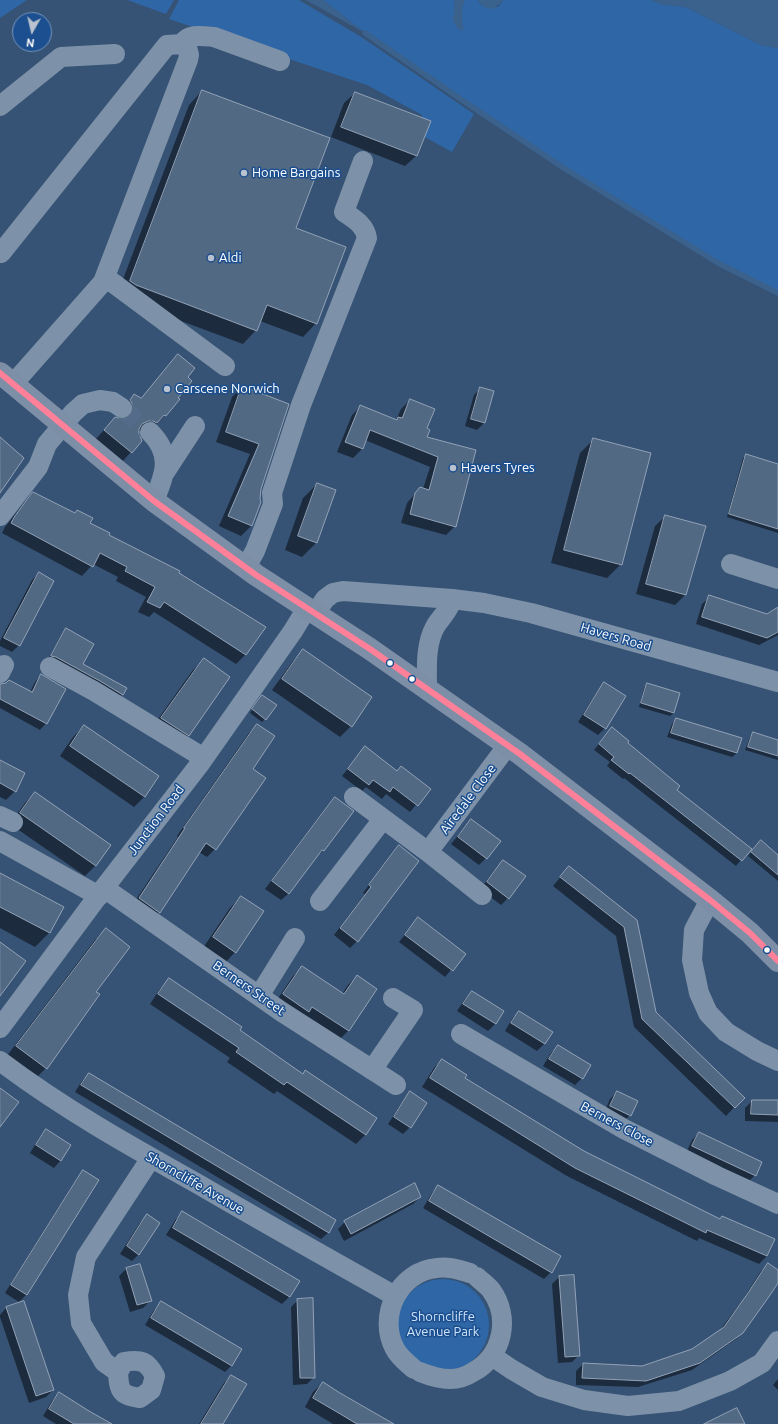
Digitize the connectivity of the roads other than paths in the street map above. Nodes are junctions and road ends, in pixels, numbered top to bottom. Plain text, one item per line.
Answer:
1 (182, 44) junction
2 (115, 54) dead end
3 (280, 61) dead end
4 (0, 106) edge
5 (363, 161) dead end
6 (1, 253) dead end
7 (105, 277) junction
8 (226, 366) dead end
9 (6, 378) edge
10 (122, 408) tunnel mouth
11 (63, 425) junction
12 (195, 426) dead end
13 (150, 432) tunnel mouth
14 (165, 472) junction
15 (154, 501) junction
16 (0, 516) edge
17 (731, 564) dead end
18 (246, 567) junction
19 (778, 579) edge
20 (452, 599) junction
21 (311, 611) junction
22 (50, 667) dead end
23 (778, 682) edge
24 (427, 689) junction
25 (508, 745) junction
26 (204, 758) junction
27 (354, 797) dead end
28 (383, 819) junction
29 (0, 841) edge
30 (428, 852) junction
31 (102, 892) junction
32 (482, 894) dead end
33 (710, 900) junction
34 (320, 901) dead end
35 (295, 938) dead end
36 (778, 961) edge
37 (259, 996) junction
38 (393, 998) dead end
39 (0, 1028) edge
40 (461, 1034) dead end
41 (0, 1061) edge
42 (778, 1061) edge
43 (372, 1070) junction
44 (396, 1085) dead end
45 (151, 1158) junction
46 (778, 1204) edge
47 (395, 1296) junction
48 (778, 1340) edge
49 (492, 1356) junction
50 (118, 1372) dead end

1 - 3 street
1 - 6 street
1 - 7 street
2 - 4 street
5 - 18 street
7 - 8 street
7 - 9 street
9 - 11 main road
10 - 11 street
11 - 15 main road
11 - 16 street
12 - 14 street
13 - 14 street
14 - 15 street
15 - 18 main road
17 - 19 street
18 - 21 main road
20 - 21 street, Havers Road
20 - 23 street, Havers Road
20 - 24 street
21 - 24 main road
21 - 26 street, Junction Road
22 - 26 street
24 - 25 main road
25 - 30 street, Airedale Close
25 - 33 main road
26 - 31 street, Junction Road
27 - 28 street
28 - 30 street
28 - 34 street
29 - 31 street, Berners Street
30 - 32 street
31 - 37 street, Berners Street
31 - 39 street, Junction Road
33 - 36 main road
33 - 42 street
35 - 37 street
37 - 43 street, Berners Street
38 - 43 street
40 - 46 street, Berners Close
41 - 45 street, Shorncliffe Avenue
43 - 44 street, Berners Street
45 - 47 street, Shorncliffe Avenue
45 - 50 street
47 - 49 street
47 - 49 street
48 - 49 street

